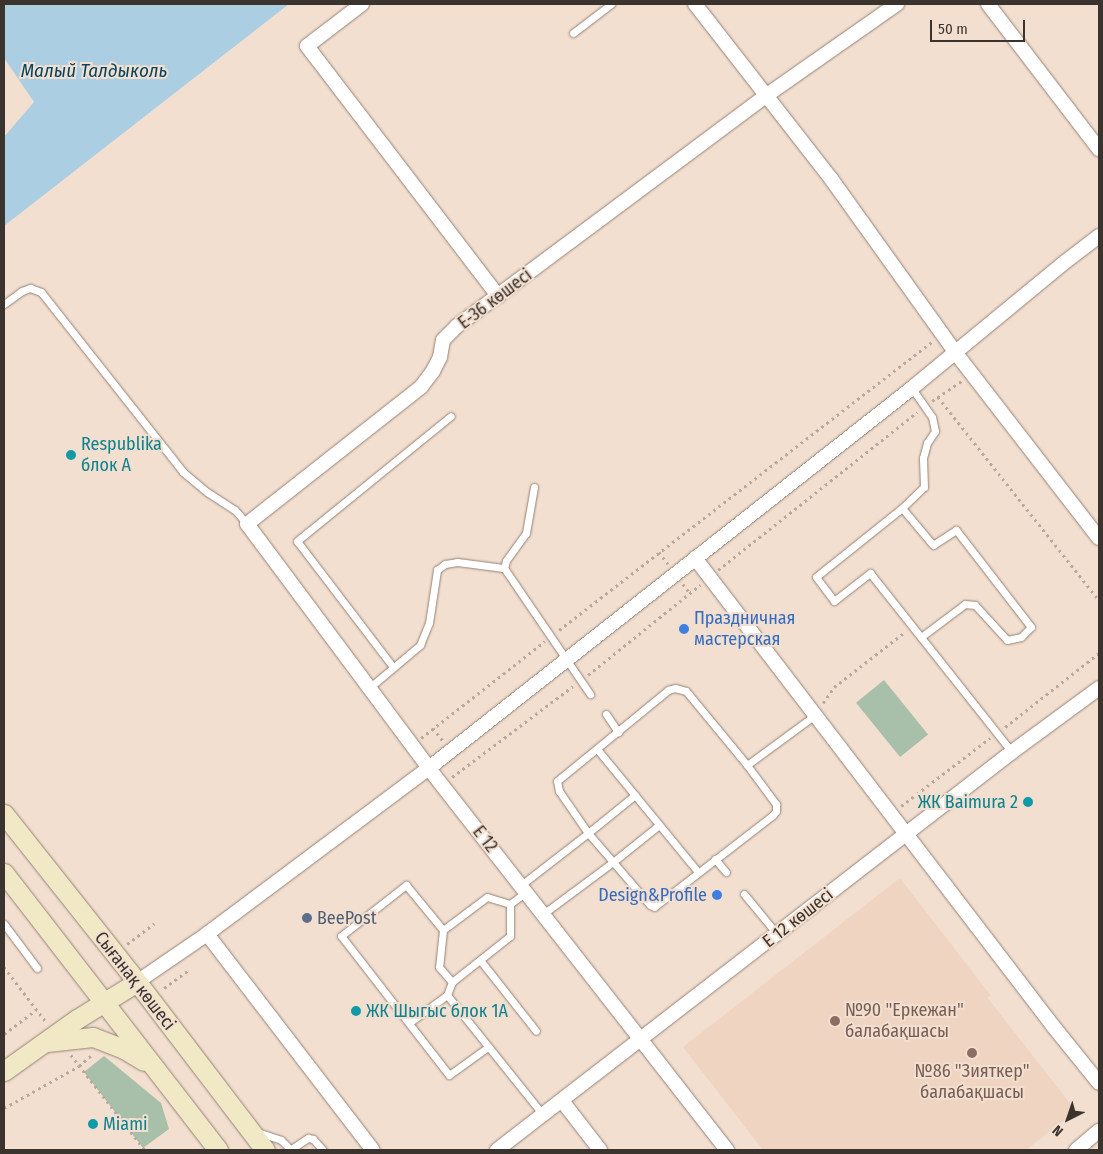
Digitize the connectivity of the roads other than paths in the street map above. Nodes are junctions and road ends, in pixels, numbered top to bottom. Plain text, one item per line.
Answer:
1 (362, 4) edge
2 (611, 4) edge
3 (695, 4) edge
4 (897, 4) edge
5 (988, 4) edge
6 (573, 34) dead end
7 (767, 95) junction
8 (1099, 149) edge
9 (1099, 236) edge
10 (498, 296) junction
11 (4, 304) edge
12 (955, 352) junction
13 (912, 388) junction
14 (451, 416) dead end
15 (534, 487) dead end
16 (902, 508) junction
17 (247, 524) junction
18 (1099, 538) edge
19 (695, 558) junction
20 (504, 568) junction
21 (921, 637) junction
22 (565, 660) junction
23 (393, 667) junction
24 (369, 688) junction
25 (1099, 688) edge
26 (590, 694) dead end
27 (606, 714) dead end
28 (815, 715) junction
29 (618, 732) junction
30 (597, 749) junction
31 (1012, 752) junction
32 (747, 764) junction
33 (429, 768) junction
34 (635, 795) junction
35 (4, 814) edge
36 (659, 825) junction
37 (588, 833) junction
38 (906, 834) junction
39 (715, 859) junction
40 (613, 862) junction
41 (698, 872) junction
42 (726, 872) dead end
43 (4, 874) edge
44 (524, 889) junction
45 (744, 894) dead end
46 (510, 904) junction
47 (543, 914) junction
48 (4, 924) edge
49 (443, 930) junction
50 (207, 934) junction
51 (778, 934) junction
52 (480, 960) junction
53 (37, 968) dead end
54 (138, 982) junction
55 (452, 982) junction
56 (447, 995) junction
57 (104, 1004) junction
58 (409, 1023) junction
59 (536, 1031) dead end
60 (53, 1039) junction
61 (640, 1041) junction
62 (488, 1047) junction
63 (155, 1068) junction
64 (4, 1071) edge
65 (1099, 1084) edge
66 (563, 1102) junction
67 (544, 1115) junction
68 (248, 1128) junction
69 (1099, 1132) edge
70 (218, 1150) edge
71 (265, 1150) edge
72 (291, 1150) edge
73 (323, 1150) edge
74 (373, 1150) edge
75 (497, 1150) edge
76 (600, 1150) edge
77 (727, 1150) edge
78 (1076, 1150) edge

1 - 10 street
2 - 6 lane
3 - 7 street
4 - 7 street, Е-36 көшесі
5 - 8 street
7 - 10 street, Е-36 көшесі
7 - 12 street
9 - 12 street
10 - 17 street, Е-36 көшесі
11 - 17 lane
12 - 13 street
12 - 18 street
13 - 16 lane
13 - 19 street
14 - 23 lane
15 - 20 lane
16 - 21 lane
16 - 21 lane
17 - 24 street, E 12
19 - 22 street
19 - 28 street
20 - 22 lane
20 - 23 lane
21 - 31 lane
22 - 26 lane
22 - 33 street
23 - 24 lane
24 - 33 street, E 12
25 - 31 street, Е 12 көшесі
27 - 29 lane
28 - 32 lane
28 - 38 street
29 - 30 lane
29 - 32 lane
30 - 34 lane
30 - 37 lane
31 - 38 street, Е 12 көшесі
32 - 39 lane
33 - 44 street, E 12
33 - 50 street
34 - 36 lane
34 - 37 lane
35 - 54 main road, Сығанақ көшесі
36 - 40 lane
36 - 41 lane
37 - 40 lane
37 - 44 lane
38 - 51 street, Е 12 көшесі
38 - 65 street
39 - 41 lane
39 - 42 lane
40 - 41 lane
40 - 47 lane
43 - 57 main road
44 - 46 lane
44 - 47 street, E 12
45 - 51 lane
46 - 49 lane
46 - 52 lane
47 - 61 street, E 12
48 - 53 lane
49 - 55 lane
49 - 58 lane
50 - 54 street
50 - 74 street
51 - 61 street, Е 12 көшесі
52 - 55 lane
52 - 59 lane
54 - 57 main road
54 - 68 main road, Сығанақ көшесі
55 - 56 lane
56 - 58 lane
56 - 62 lane
57 - 60 main road
57 - 63 main road
58 - 62 lane
60 - 63 main road
60 - 64 main road
61 - 66 street, Е 12 көшесі
61 - 77 street, E 12
62 - 67 lane
63 - 70 main road
66 - 67 street, Е 12 көшесі
66 - 76 street
67 - 75 street, Е 12 көшесі
68 - 71 main road, Сығанақ көшесі
68 - 72 lane
69 - 78 street
72 - 73 lane

